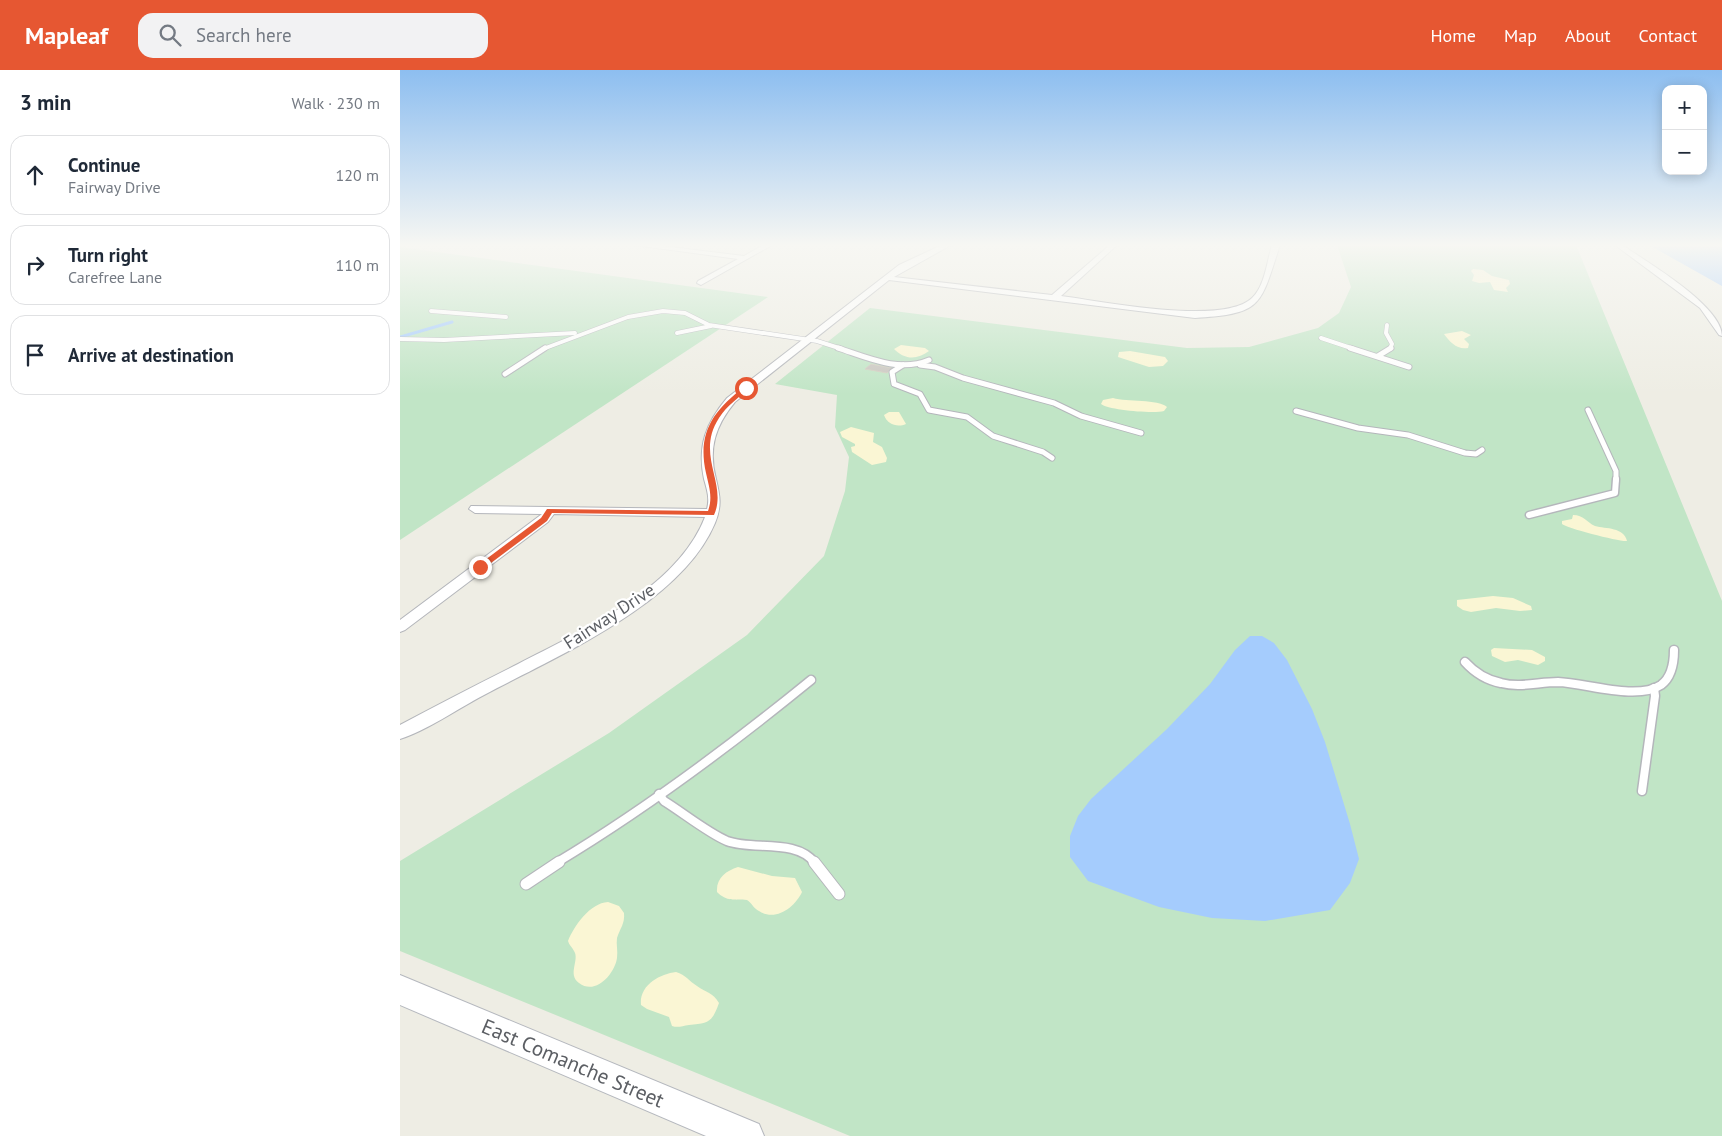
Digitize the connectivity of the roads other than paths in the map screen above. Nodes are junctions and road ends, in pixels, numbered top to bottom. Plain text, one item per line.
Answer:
1 (866, 295) edge
2 (1019, 295) edge
3 (1058, 295) edge
4 (1258, 295) edge
5 (1687, 295) edge
6 (1053, 299) junction
7 (431, 311) dead end
8 (506, 317) dead end
9 (1387, 325) dead end
10 (715, 326) junction
11 (581, 333) junction
12 (677, 333) dead end
13 (1722, 334) edge
14 (1321, 338) dead end
15 (400, 339) edge
16 (808, 340) junction
17 (546, 347) junction
18 (530, 351) dead end
19 (1378, 356) junction
20 (928, 360) dead end
21 (920, 364) junction
22 (903, 365) junction
23 (1409, 367) dead end
24 (504, 374) dead end
25 (1588, 410) dead end
26 (1296, 411) dead end
27 (1141, 433) dead end
28 (1482, 450) dead end
29 (1052, 458) dead end
30 (475, 509) dead end
31 (550, 511) junction
32 (711, 513) junction
33 (1529, 515) dead end
34 (400, 627) edge
35 (1674, 650) dead end
36 (1465, 662) dead end
37 (811, 680) dead end
38 (1654, 688) junction
39 (400, 733) edge
40 (1642, 791) dead end
41 (659, 794) junction
42 (526, 884) dead end
43 (839, 894) dead end
44 (400, 990) edge
45 (747, 1136) edge

1 - 16 street, Fairway Drive
2 - 6 street
3 - 6 street
4 - 6 street
5 - 13 street
7 - 8 lane
9 - 19 lane
10 - 11 lane
10 - 12 lane
10 - 16 lane
11 - 15 lane
11 - 17 lane
14 - 19 lane
16 - 22 lane
16 - 32 street, Fairway Drive
17 - 18 lane
17 - 24 lane
19 - 23 lane
20 - 21 lane
21 - 22 lane
21 - 27 lane
22 - 29 lane
25 - 33 lane
26 - 28 lane
30 - 31 street
31 - 32 street
31 - 34 street
32 - 39 street, Fairway Drive
35 - 38 lane
36 - 38 lane
37 - 41 lane
38 - 40 lane
41 - 42 lane
41 - 43 lane
44 - 45 street, East Comanche Street

